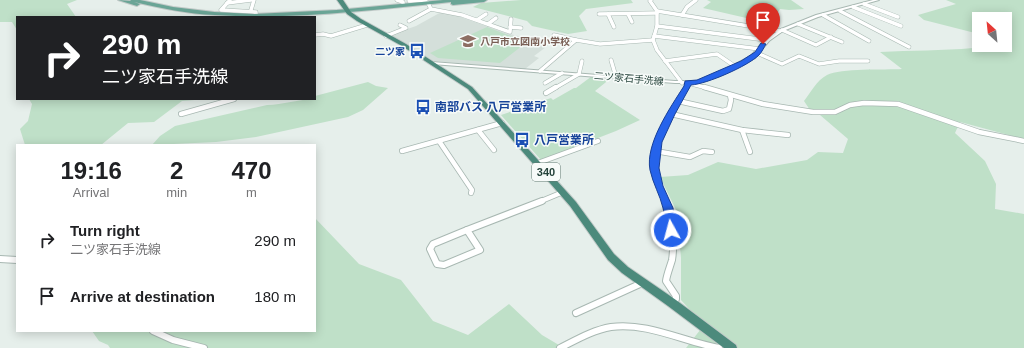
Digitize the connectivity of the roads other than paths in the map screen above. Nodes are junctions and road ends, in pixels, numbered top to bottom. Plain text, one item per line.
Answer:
1 (121, 0) edge
2 (133, 0) edge
3 (230, 0) edge
4 (251, 0) edge
5 (254, 0) edge
6 (340, 0) edge
7 (397, 0) edge
8 (410, 0) edge
9 (458, 0) edge
10 (484, 0) edge
11 (650, 0) edge
12 (696, 0) edge
13 (877, 0) edge
14 (226, 3) junction
15 (403, 4) junction
16 (428, 4) edge
17 (864, 4) junction
18 (853, 8) junction
19 (251, 10) dead end
20 (840, 11) junction
21 (348, 12) junction
22 (657, 12) junction
23 (486, 14) dead end
24 (600, 14) dead end
25 (608, 14) junction
26 (628, 14) junction
27 (682, 15) junction
28 (823, 15) junction
29 (224, 16) edge
30 (256, 16) edge
31 (305, 16) edge
32 (898, 17) dead end
33 (496, 18) dead end
34 (511, 18) dead end
35 (477, 20) junction
36 (409, 21) dead end
37 (632, 22) dead end
38 (488, 24) junction
39 (798, 24) junction
40 (367, 25) junction
41 (400, 25) dead end
42 (657, 26) junction
43 (901, 26) dead end
44 (510, 27) junction
45 (614, 27) dead end
46 (522, 28) dead end
47 (781, 31) junction
48 (554, 35) dead end
49 (316, 36) edge
50 (386, 36) junction
51 (653, 38) junction
52 (831, 38) junction
53 (576, 40) junction
54 (766, 40) junction
55 (869, 41) dead end
56 (842, 42) dead end
57 (909, 47) dead end
58 (758, 51) junction
59 (611, 60) dead end
60 (582, 61) dead end
61 (665, 61) junction
62 (868, 61) dead end
63 (432, 63) junction
64 (736, 67) junction
65 (540, 71) junction
66 (562, 73) junction
67 (578, 74) junction
68 (616, 77) junction
69 (545, 83) dead end
70 (685, 83) junction
71 (546, 93) dead end
72 (730, 95) junction
73 (230, 100) edge
74 (678, 101) junction
75 (181, 114) dead end
76 (671, 114) junction
77 (502, 123) junction
78 (478, 130) junction
79 (742, 130) junction
80 (788, 135) dead end
81 (439, 141) junction
82 (598, 141) dead end
83 (1024, 141) edge
84 (494, 150) dead end
85 (402, 151) dead end
86 (656, 151) junction
87 (712, 152) dead end
88 (750, 152) dead end
89 (538, 163) junction
90 (562, 192) junction
91 (471, 193) dead end
92 (467, 230) junction
93 (0, 259) edge
94 (16, 260) edge
95 (642, 283) junction
96 (672, 303) junction
97 (576, 313) dead end
98 (155, 332) edge
99 (726, 347) edge
100 (204, 348) edge
101 (560, 348) edge

1 - 29 main road
2 - 30 main road
3 - 14 street
4 - 14 street
5 - 19 street
6 - 21 highway, 340
7 - 15 street
8 - 15 street
8 - 16 street
9 - 16 main road
10 - 16 main road
11 - 22 street
12 - 27 street
13 - 17 street, 二ツ家石手洗線
14 - 30 street
15 - 16 main road
15 - 21 main road
16 - 21 main road
16 - 35 street
16 - 36 street
17 - 18 street, 二ツ家石手洗線
17 - 32 street
18 - 20 street, 二ツ家石手洗線
18 - 43 street
20 - 28 street, 二ツ家石手洗線
20 - 57 street
21 - 30 main road
21 - 31 main road
21 - 40 highway, 340
22 - 26 street
22 - 27 street
22 - 42 street
23 - 35 street
24 - 25 street
25 - 26 street
25 - 45 street
26 - 37 street
27 - 47 street
28 - 39 street, 二ツ家石手洗線
28 - 55 street
33 - 38 street
34 - 44 street
35 - 38 street
38 - 44 street
39 - 47 street, 二ツ家石手洗線
39 - 52 street
40 - 49 street
40 - 50 highway, 340
41 - 50 street
42 - 51 street
42 - 54 street
44 - 46 street
47 - 52 street
47 - 54 street, 二ツ家石手洗線
48 - 53 street
50 - 63 highway, 340
51 - 53 street
51 - 58 street
51 - 61 street
52 - 56 street
53 - 65 street
54 - 58 street, 二ツ家石手洗線
58 - 62 street
58 - 64 street, 二ツ家石手洗線
59 - 68 street
60 - 67 street
61 - 64 street
61 - 70 street
63 - 65 street, 二ツ家石手洗線
63 - 77 highway, 340
64 - 70 street, 二ツ家石手洗線
65 - 66 street, 二ツ家石手洗線
66 - 67 street, 二ツ家石手洗線
66 - 69 street
67 - 68 street, 二ツ家石手洗線
67 - 71 street
68 - 70 street, 二ツ家石手洗線
70 - 72 street
70 - 74 street
72 - 74 street
72 - 83 street
73 - 75 street
74 - 76 street
76 - 79 street
76 - 86 street
77 - 78 street
77 - 89 highway, 340
78 - 81 street
78 - 84 street
79 - 80 street
79 - 88 street
81 - 85 street
81 - 91 street
82 - 89 street
86 - 87 street
86 - 96 street
89 - 90 highway, 340
90 - 92 street
90 - 95 highway, 340
92 - 92 street
93 - 94 street
95 - 96 highway, 340
95 - 97 street
96 - 99 highway, 340
98 - 100 street
99 - 101 street

